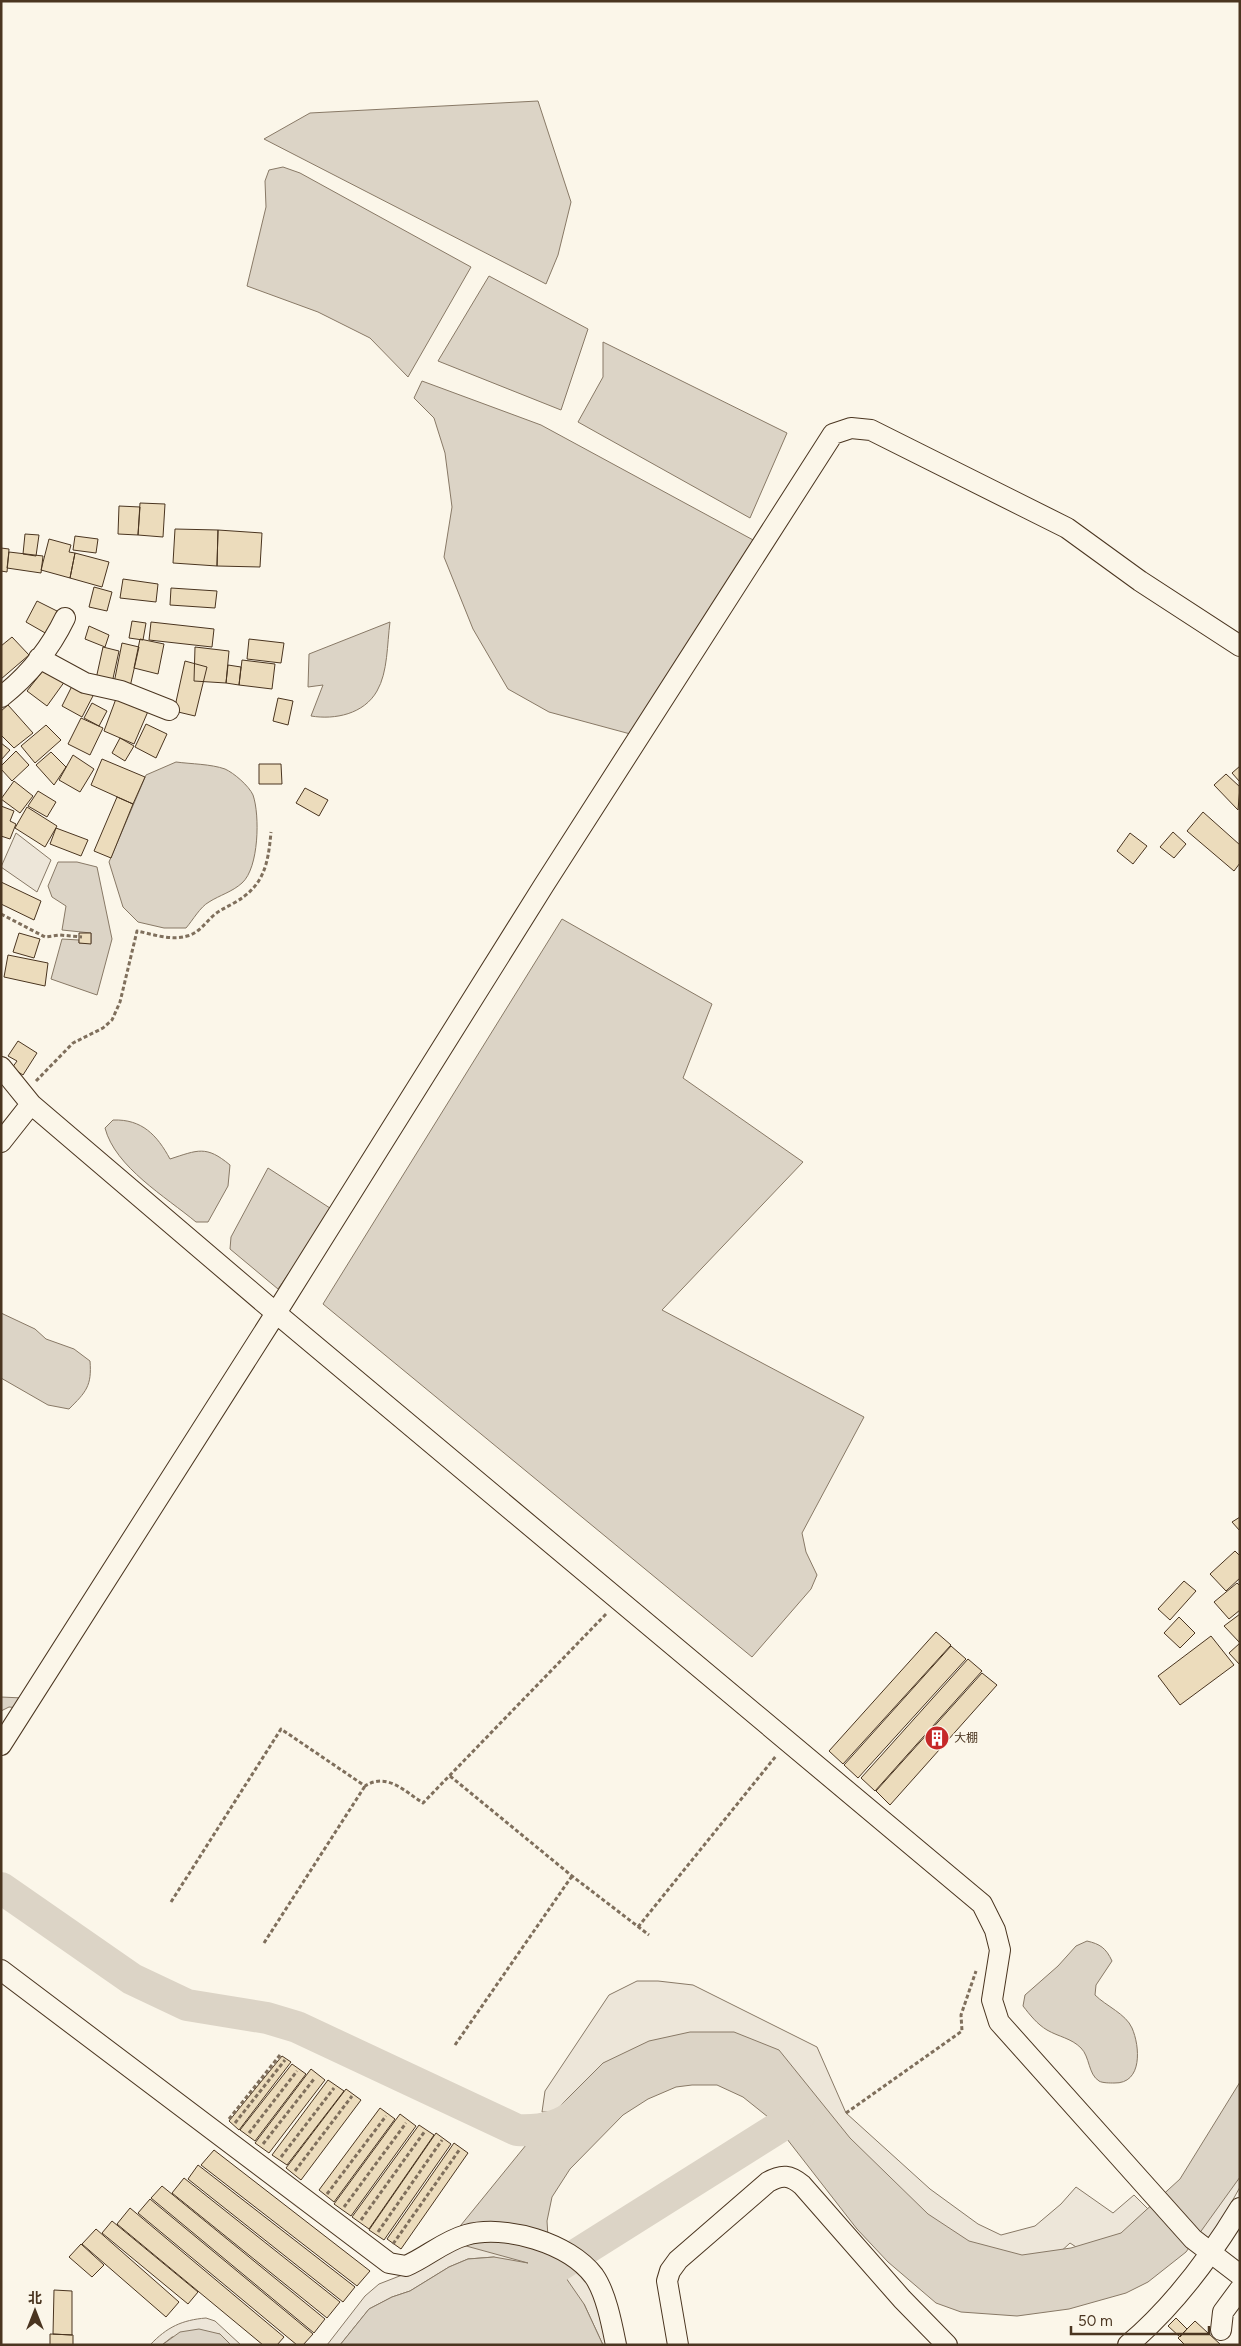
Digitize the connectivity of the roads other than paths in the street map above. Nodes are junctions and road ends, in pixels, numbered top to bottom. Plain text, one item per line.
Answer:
1 (65, 618) dead end
2 (1240, 646) edge
3 (39, 658) junction
4 (1, 698) edge
5 (169, 710) dead end
6 (1, 1067) edge
7 (27, 1099) junction
8 (1, 1142) edge
9 (276, 1313) junction
10 (1, 1745) edge
11 (1, 1970) edge
12 (1240, 2208) edge
13 (1212, 2254) junction
14 (1240, 2274) edge
15 (1240, 2289) edge
16 (1221, 2330) dead end
17 (616, 2345) edge
18 (678, 2345) edge
19 (947, 2345) edge
20 (1128, 2345) edge

1 - 3 street
2 - 9 street
3 - 4 street
3 - 5 street
6 - 7 street
7 - 8 street
7 - 9 street
9 - 10 street
9 - 13 street
11 - 17 street
12 - 13 street
13 - 14 street
13 - 20 street
15 - 16 street
18 - 19 street

